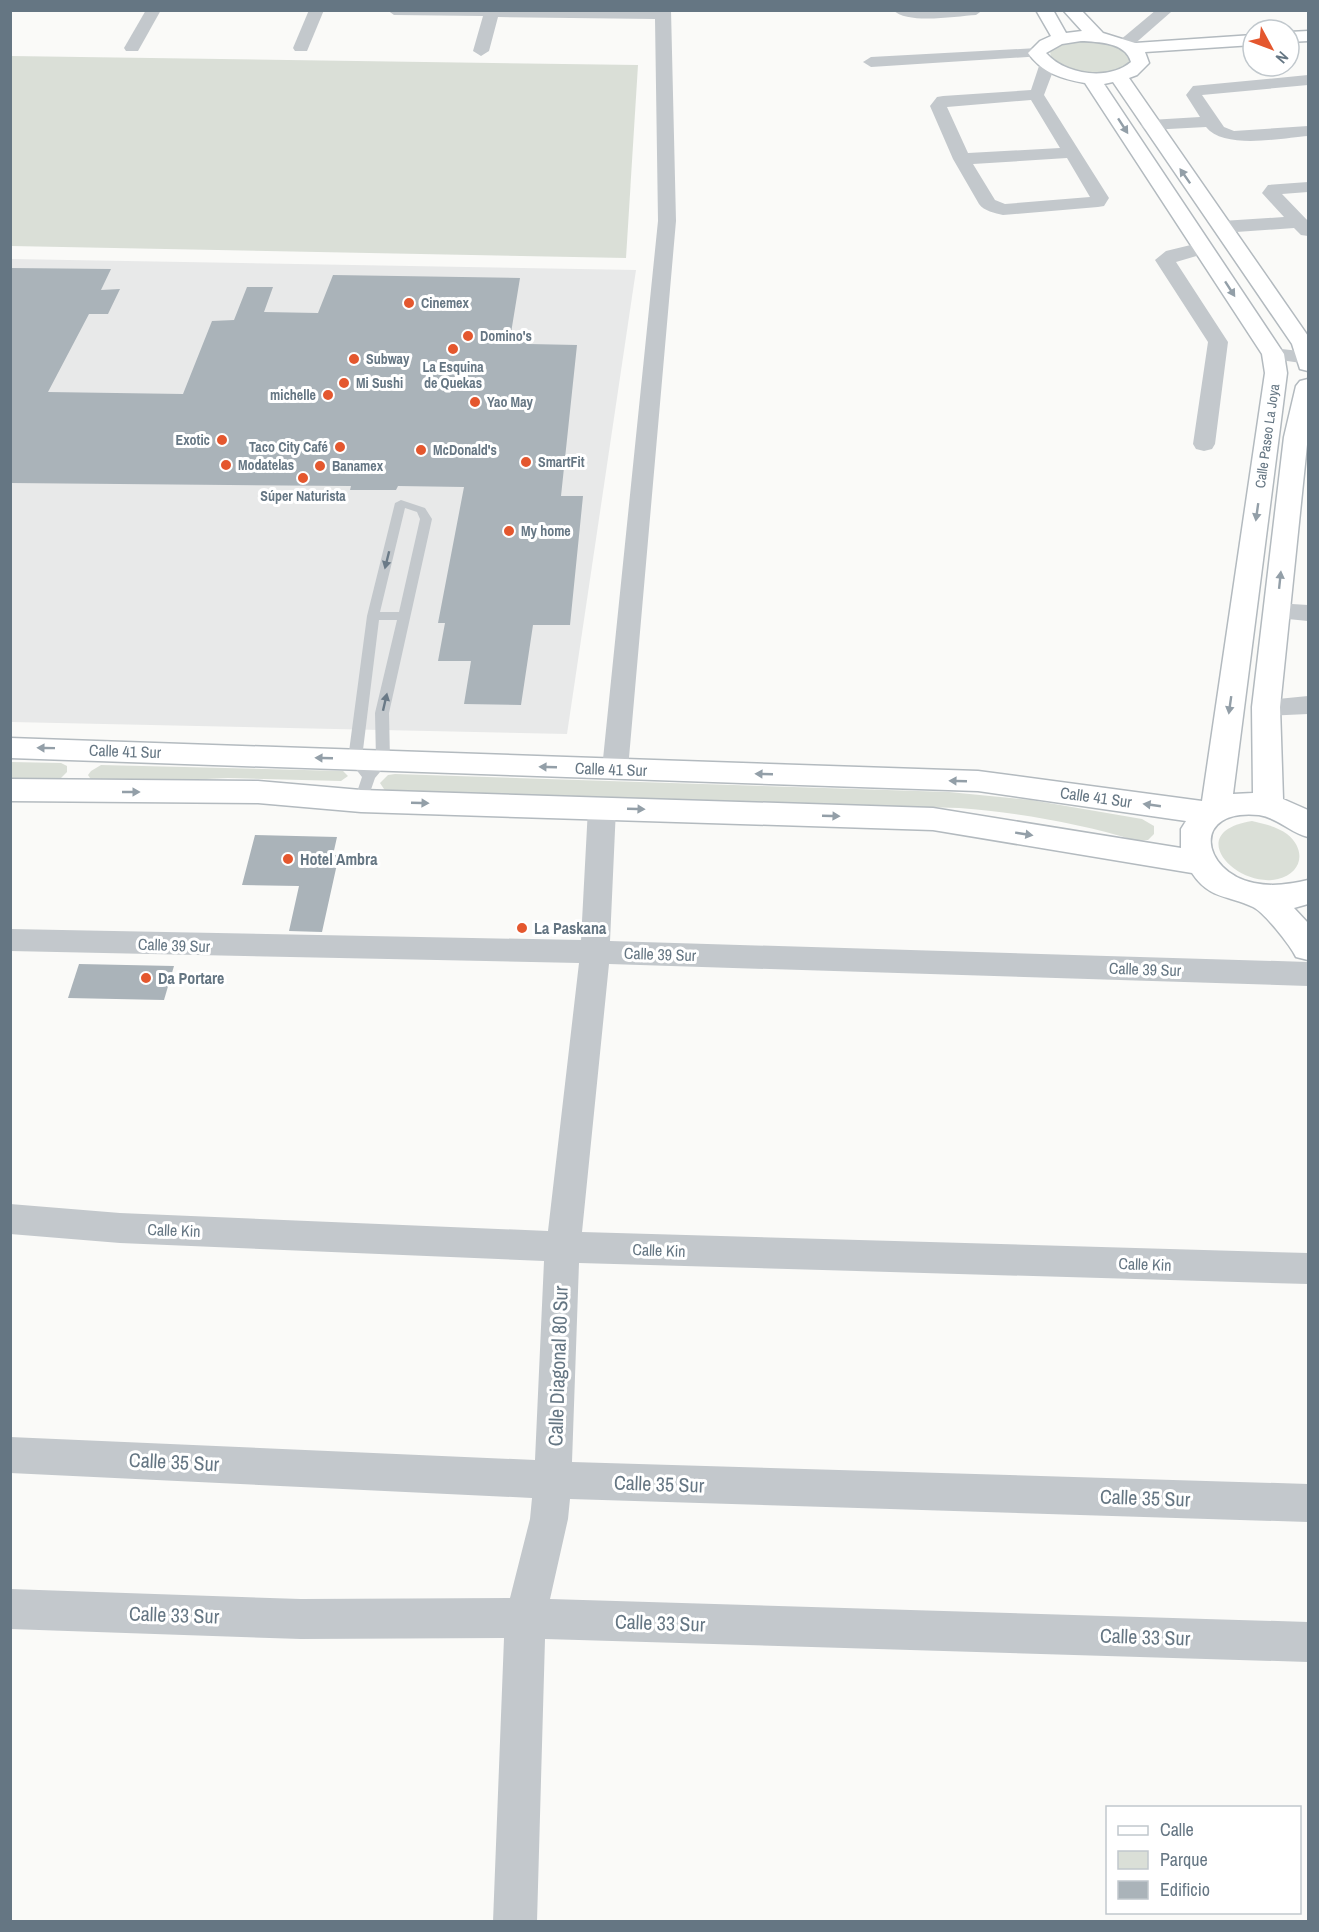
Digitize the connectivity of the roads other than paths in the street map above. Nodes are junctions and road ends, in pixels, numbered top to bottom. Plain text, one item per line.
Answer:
1 (154, 10) edge
2 (317, 10) edge
3 (394, 10) edge
4 (900, 10) edge
5 (976, 10) edge
6 (1044, 10) edge
7 (1071, 10) edge
8 (492, 11) edge
9 (1165, 11) edge
10 (663, 13) edge
11 (1139, 31) junction
12 (1061, 38) junction
13 (1099, 38) junction
14 (1241, 41) edge
15 (1128, 46) junction
16 (132, 48) dead end
17 (301, 48) dead end
18 (482, 51) dead end
19 (1042, 59) junction
20 (871, 62) dead end
21 (1118, 76) junction
22 (1085, 77) junction
23 (1308, 80) edge
24 (1038, 92) junction
25 (1211, 122) junction
26 (1150, 125) junction
27 (1308, 131) edge
28 (1071, 153) junction
29 (962, 159) junction
30 (1308, 187) edge
31 (1281, 204) junction
32 (1257, 206) dead end
33 (1233, 208) dead end
34 (1209, 210) junction
35 (1222, 227) junction
36 (1303, 227) edge
37 (1203, 248) junction
38 (1274, 364) junction
39 (1308, 364) edge
40 (1308, 386) edge
41 (1302, 436) edge
42 (1204, 444) dead end
43 (1308, 613) edge
44 (373, 616) junction
45 (404, 616) junction
46 (1277, 617) junction
47 (1308, 627) edge
48 (1308, 705) edge
49 (1266, 707) junction
50 (10, 748) edge
51 (91, 750) junction
52 (615, 769) junction
53 (367, 774) junction
54 (10, 790) edge
55 (73, 792) junction
56 (603, 808) junction
57 (1213, 812) junction
58 (1292, 814) edge
59 (1203, 863) junction
60 (1308, 892) edge
61 (1266, 899) junction
62 (10, 940) edge
63 (1308, 948) edge
64 (595, 952) junction
65 (1308, 974) edge
66 (10, 1219) edge
67 (563, 1247) junction
68 (1308, 1269) edge
69 (10, 1455) edge
70 (554, 1480) junction
71 (1308, 1503) edge
72 (10, 1609) edge
73 (525, 1618) junction
74 (1308, 1642) edge
75 (515, 1922) edge

1 - 16 street
2 - 17 street
3 - 8 street
4 - 5 street
6 - 12 main road
7 - 13 main road
8 - 10 street
8 - 18 street
9 - 11 street
10 - 52 street
11 - 13 street
11 - 15 street
12 - 13 main road
12 - 19 main road
13 - 15 main road
14 - 15 main road
15 - 21 main road
19 - 20 street
19 - 22 main road
19 - 24 street
21 - 22 main road
21 - 26 main road
22 - 24 street
22 -> 37 main road
23 - 25 street
24 - 28 street
24 - 29 street
25 - 26 street
25 - 27 street
34 -> 26 main road
28 - 29 street
28 - 29 street
30 - 31 street
31 - 32 street
31 - 36 street
33 - 34 street
34 - 35 main road
35 - 36 street
35 - 39 main road
37 -> 38 main road
37 - 42 street
38 - 39 street
38 -> 57 main road, Calle Paseo La Joya
40 - 41 main road, Calle Paseo La Joya
46 -> 41 main road, Calle Paseo La Joya
43 - 46 street
44 - 45 lane
45 -> 44 lane
44 - 53 lane
53 -> 45 lane
46 - 47 street
46 - 49 main road, Calle Paseo La Joya
48 - 49 street
49 - 58 main road, Calle Paseo La Joya
51 -> 50 main road, Calle 41 Sur
53 -> 51 main road, Calle 41 Sur
51 - 55 main road
52 -> 53 main road, Calle 41 Sur
57 -> 52 main road, Calle 41 Sur
55 -> 53 main road, Calle 41 Sur
53 -> 56 main road, Calle 41 Sur
54 - 55 main road, Calle 41 Sur
56 -> 59 main road, Calle 41 Sur
56 - 64 street, Calle Diagonal 80 Sur
57 - 58 main road
57 - 59 main road
59 - 61 main road
60 - 61 main road
61 - 63 main road
62 - 64 street, Calle 39 Sur
64 - 65 street, Calle 39 Sur
64 - 67 street, Calle Diagonal 80 Sur
66 - 67 street, Calle Kin
67 - 68 street, Calle Kin
67 - 70 street, Calle Diagonal 80 Sur
69 - 70 street, Calle 35 Sur
70 - 71 street, Calle 35 Sur
70 - 73 street, Calle Diagonal 80 Sur
72 - 73 street, Calle 33 Sur
73 - 74 street, Calle 33 Sur
73 - 75 street, Calle Diagonal 80 Sur

